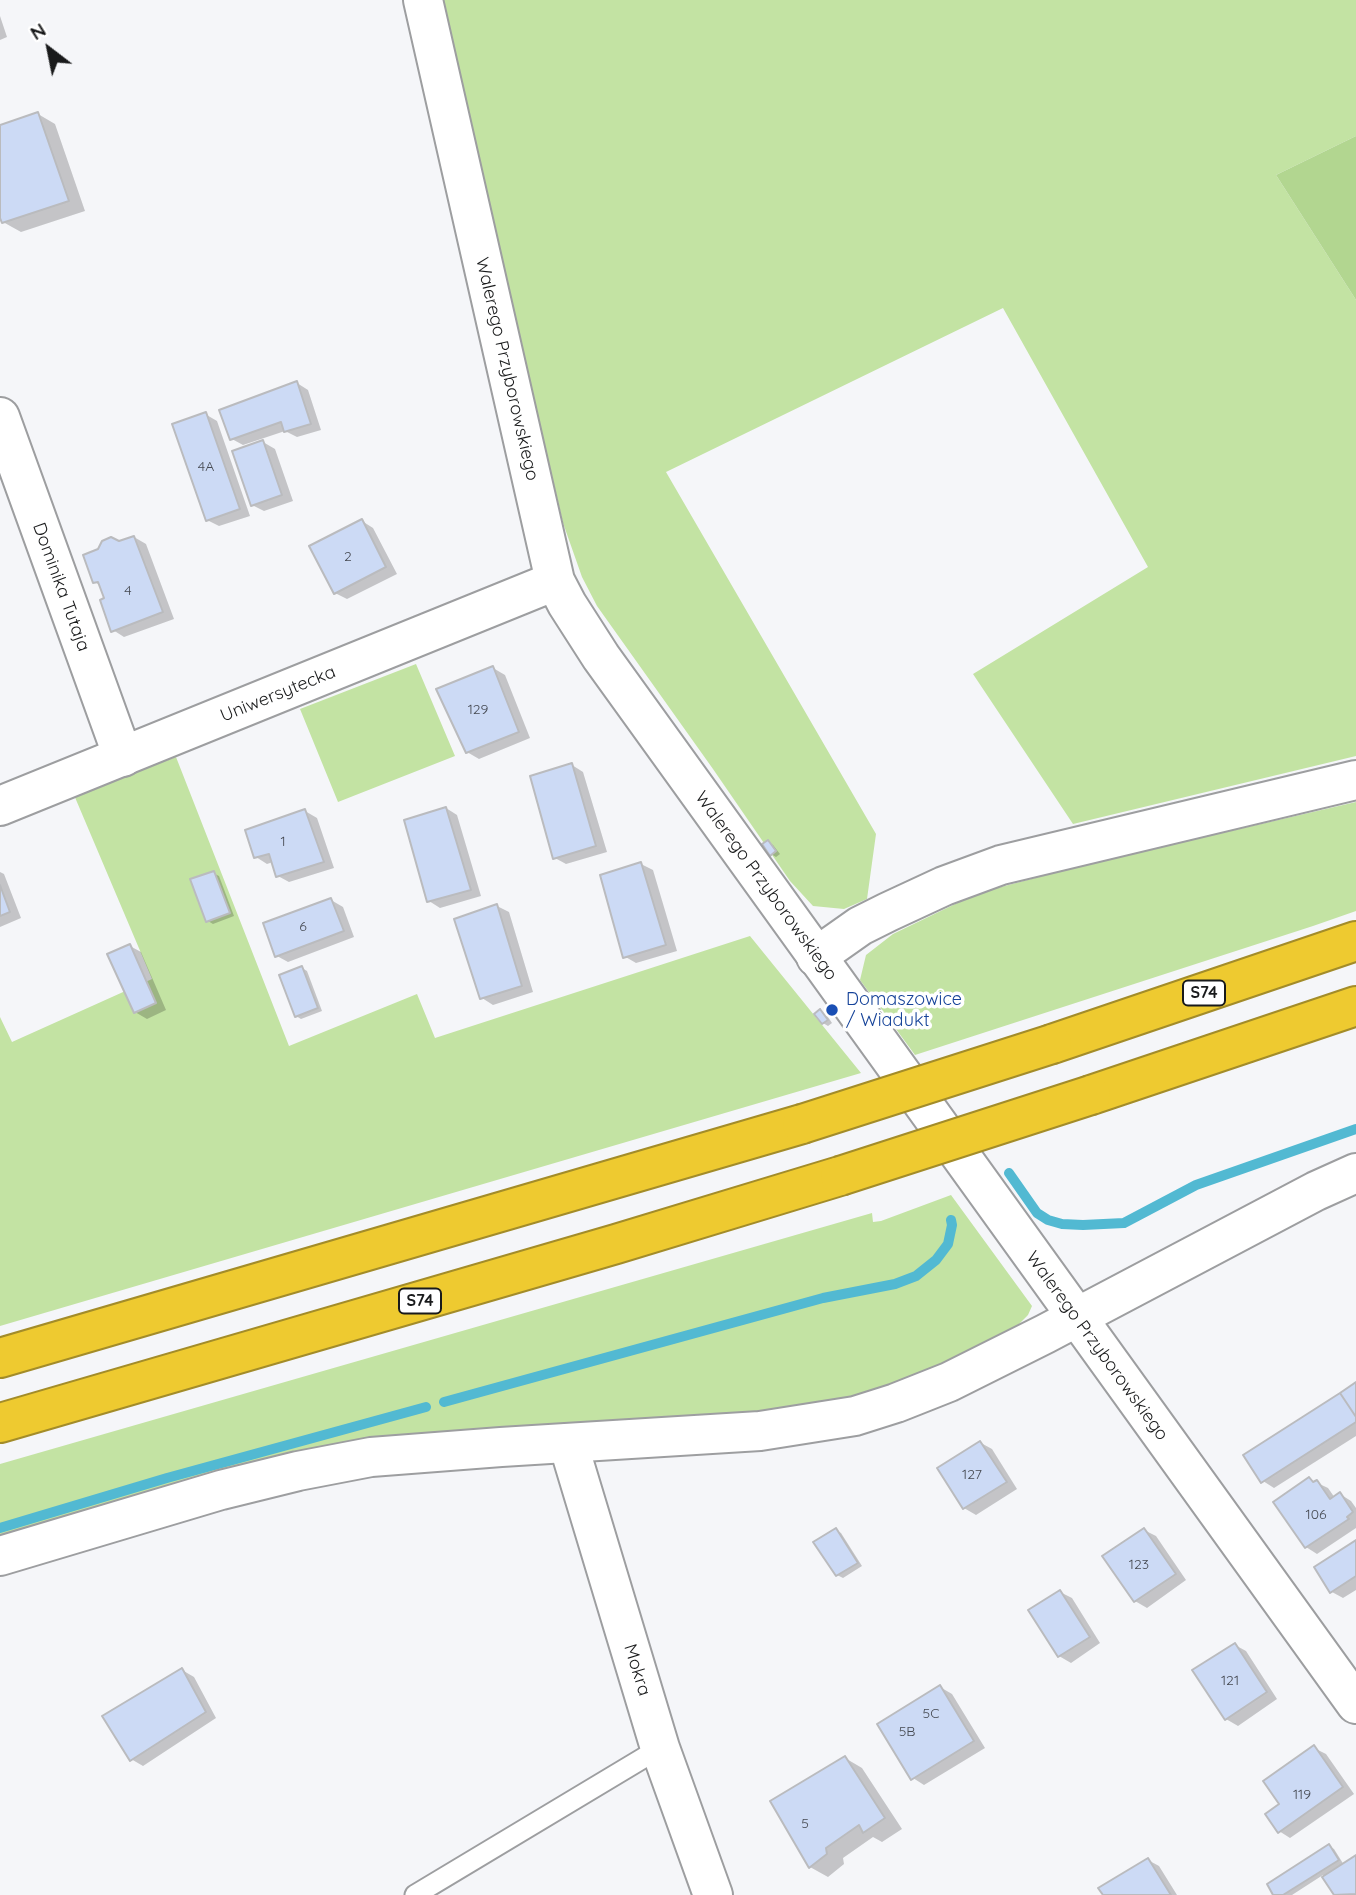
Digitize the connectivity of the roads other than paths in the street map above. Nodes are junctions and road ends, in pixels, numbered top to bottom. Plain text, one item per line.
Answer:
1 (423, 0) edge
2 (0, 417) edge
3 (555, 581) junction
4 (123, 757) junction
5 (1356, 780) edge
6 (0, 806) edge
7 (1356, 941) edge
8 (816, 957) junction
9 (1356, 1006) edge
10 (1356, 1173) edge
11 (1076, 1317) junction
12 (0, 1358) edge
13 (0, 1423) edge
14 (568, 1443) junction
15 (0, 1556) edge
16 (1351, 1687) edge
17 (660, 1748) junction
18 (415, 1895) edge
19 (713, 1895) edge

1 - 3 street, Walerego Przyborowskiego
2 - 4 street, Dominika Tutaja
3 - 4 street, Uniwersytecka
3 - 8 street, Walerego Przyborowskiego
4 - 6 street, Uniwersytecka
5 - 8 street
7 - 12 highway, S74, bridge
8 - 11 street, Walerego Przyborowskiego
9 - 13 highway, S74, bridge
10 - 11 street
11 - 14 street
11 - 16 street, Walerego Przyborowskiego
14 - 15 street
14 - 17 street, Mokra
17 - 18 lane
17 - 19 street, Mokra

